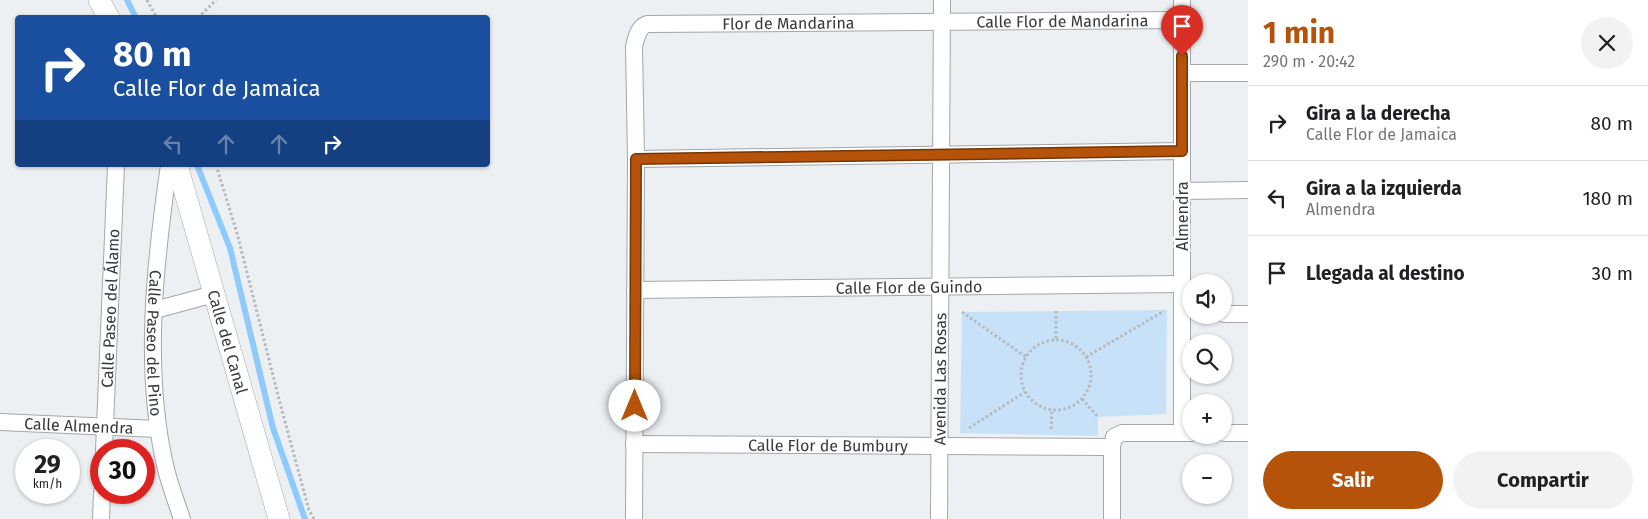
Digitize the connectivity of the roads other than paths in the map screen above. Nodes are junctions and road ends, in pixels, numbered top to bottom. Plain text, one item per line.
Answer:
1 (99, 0) edge
2 (942, 0) edge
3 (1182, 0) edge
4 (107, 15) edge
5 (1182, 20) junction
6 (942, 22) junction
7 (1182, 73) junction
8 (1248, 73) edge
9 (1182, 151) junction
10 (942, 155) junction
11 (636, 159) junction
12 (116, 167) edge
13 (169, 167) edge
14 (178, 167) edge
15 (1248, 190) edge
16 (1182, 191) junction
17 (1182, 274) edge
18 (1182, 284) joint
19 (941, 287) junction
20 (636, 290) junction
21 (214, 294) junction
22 (155, 310) junction
23 (1180, 312) edge
24 (1232, 314) edge
25 (1248, 314) edge
26 (1184, 394) edge
27 (0, 422) edge
28 (105, 427) junction
29 (158, 429) junction
30 (1182, 432) edge
31 (1232, 433) edge
32 (1248, 433) edge
33 (104, 439) edge
34 (634, 444) junction
35 (940, 446) junction
36 (1112, 448) junction
37 (102, 504) edge
38 (101, 519) edge
39 (182, 519) edge
40 (279, 519) edge
41 (634, 519) edge
42 (939, 519) edge
43 (1112, 519) edge

1 - 4 street
2 - 6 street, Avenida Las Rosas
3 - 5 street, Almendra
5 - 6 street, Calle Flor de Mandarina
5 - 7 street, Almendra
6 - 10 street, Avenida Las Rosas
6 - 11 street, Flor de Mandarina
7 - 8 street
7 - 9 street, Almendra
9 - 10 street
9 - 16 street, Almendra
10 - 11 street
10 - 19 street, Avenida Las Rosas
11 - 20 street
12 - 28 street, Calle Paseo del Álamo
13 - 22 street, Calle Paseo del Pino
14 - 21 street, Calle del Canal
15 - 16 street
16 - 17 street, Almendra
18 - 19 street, Calle Flor de Guindo
18 - 23 street, Almendra
19 - 20 street, Calle Flor de Guindo
19 - 35 street, Avenida Las Rosas
20 - 34 street
21 - 22 street
21 - 40 street, Calle del Canal
22 - 29 street, Calle Paseo del Pino
23 - 26 street, Almendra
24 - 25 street
27 - 28 street, Calle Almendra
28 - 29 street, Calle Almendra
28 - 33 street, Calle Paseo del Álamo
29 - 39 street, Calle Paseo del Pino
30 - 36 street
31 - 32 street
34 - 35 street, Calle Flor de Bumbury
34 - 41 street
35 - 36 street, Calle Flor de Bumbury
35 - 42 street, Avenida Las Rosas
36 - 43 street
37 - 38 street

